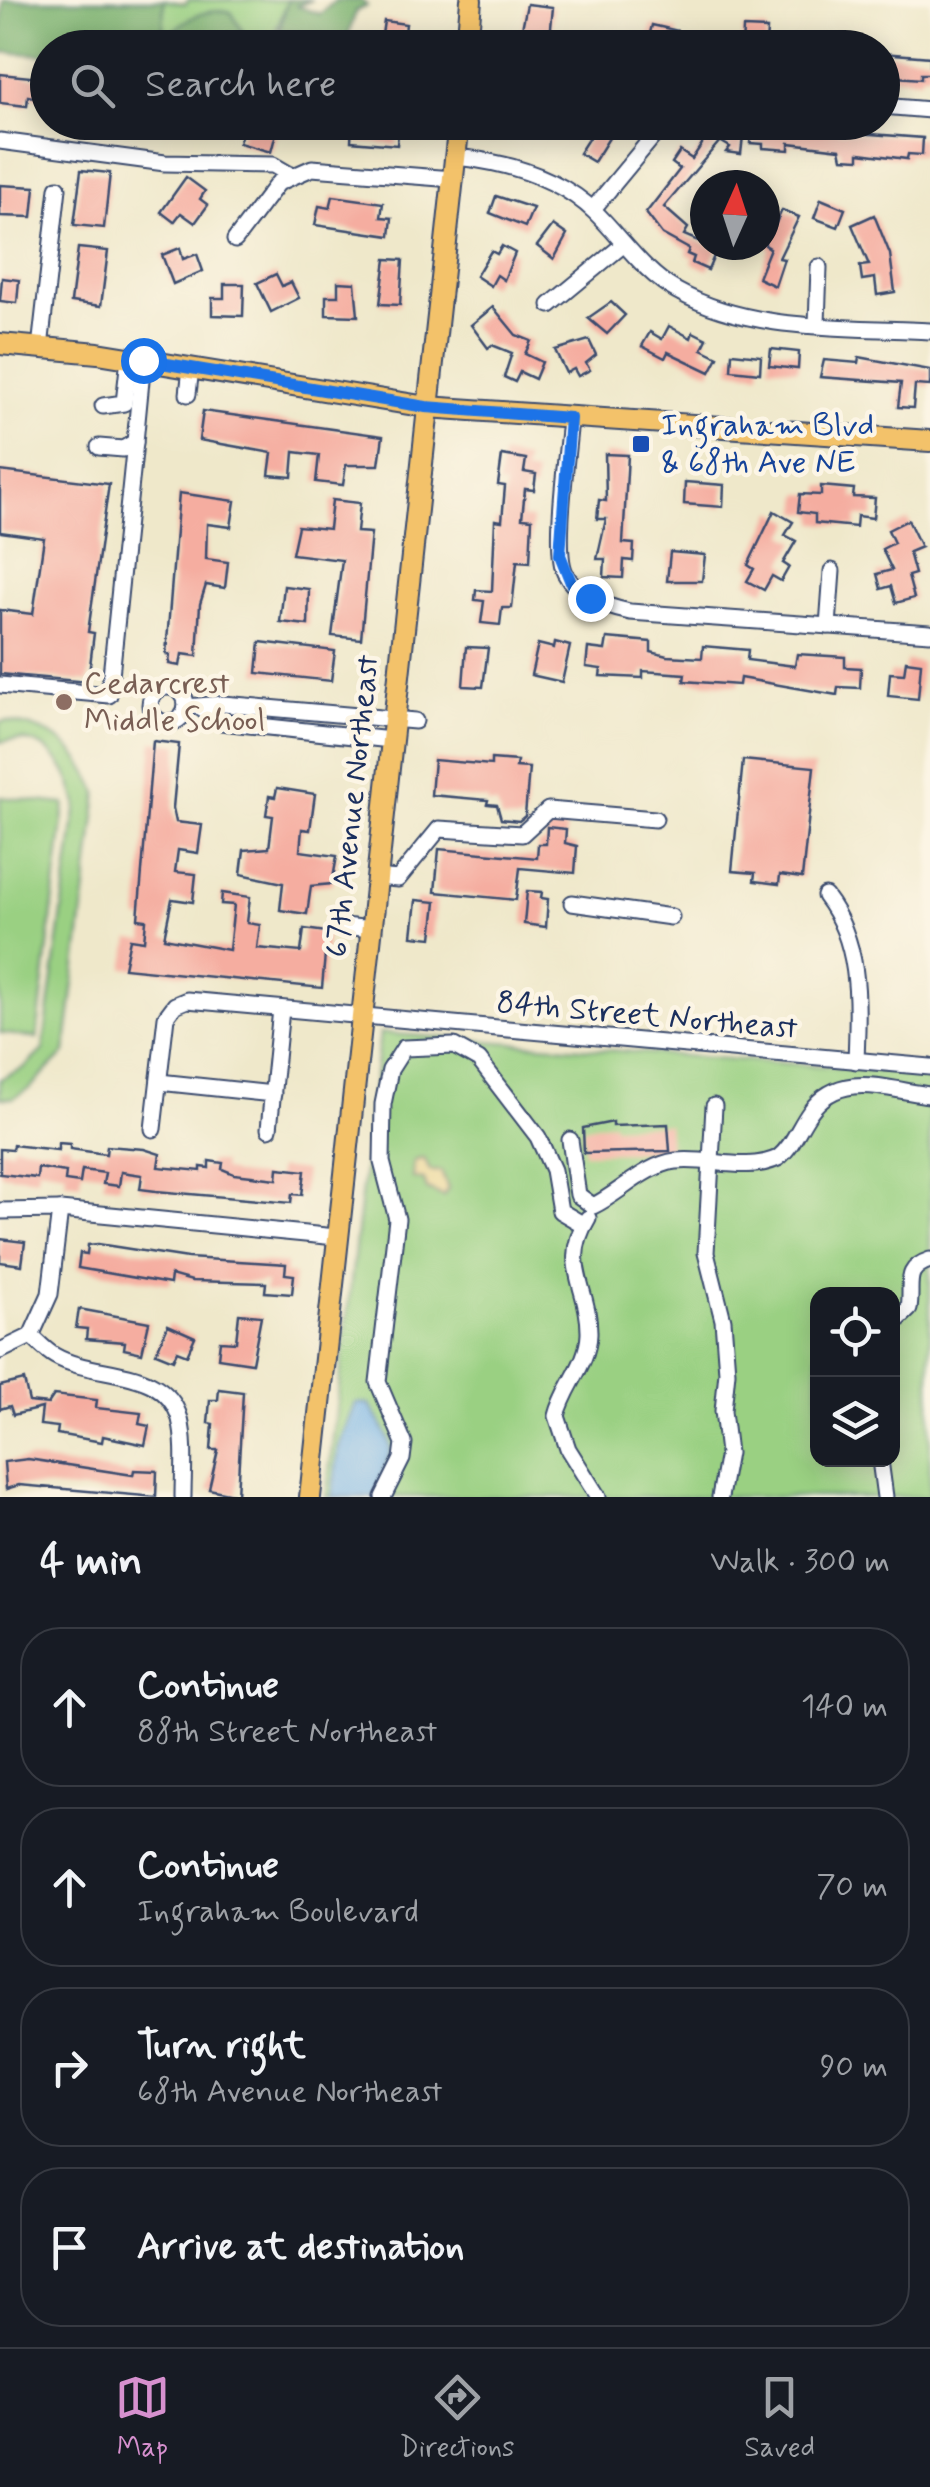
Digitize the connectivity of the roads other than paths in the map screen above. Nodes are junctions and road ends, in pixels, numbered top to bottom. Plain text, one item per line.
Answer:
1 (471, 0) edge
2 (468, 30) edge
3 (900, 108) edge
4 (930, 110) edge
5 (458, 140) edge
6 (650, 140) edge
7 (0, 141) edge
8 (456, 157) junction
9 (292, 176) junction
10 (453, 179) junction
11 (58, 188) dead end
12 (592, 209) junction
13 (235, 240) dead end
14 (624, 244) junction
15 (819, 267) dead end
16 (550, 305) dead end
17 (817, 324) junction
18 (930, 331) edge
19 (0, 344) edge
20 (40, 348) junction
21 (136, 359) junction
22 (190, 368) junction
23 (188, 394) dead end
24 (103, 406) dead end
25 (426, 407) junction
26 (570, 418) junction
27 (930, 441) edge
28 (134, 442) junction
29 (100, 447) dead end
30 (832, 570) dead end
31 (828, 626) junction
32 (930, 633) edge
33 (0, 685) edge
34 (223, 704) junction
35 (415, 721) dead end
36 (221, 722) junction
37 (392, 730) junction
38 (656, 819) dead end
39 (376, 877) junction
40 (825, 896) dead end
41 (572, 903) dead end
42 (671, 916) dead end
43 (344, 926) dead end
44 (371, 929) junction
45 (281, 1009) junction
46 (360, 1018) junction
47 (856, 1061) junction
48 (930, 1068) edge
49 (159, 1082) junction
50 (273, 1094) junction
51 (930, 1095) edge
52 (714, 1106) dead end
53 (153, 1129) dead end
54 (269, 1130) dead end
55 (570, 1140) dead end
56 (713, 1161) junction
57 (600, 1203) junction
58 (60, 1210) junction
59 (0, 1211) edge
60 (584, 1225) junction
61 (336, 1237) junction
62 (930, 1260) edge
63 (900, 1317) edge
64 (31, 1336) junction
65 (0, 1351) edge
66 (881, 1467) edge
67 (183, 1497) edge
68 (310, 1497) edge
69 (383, 1497) edge
70 (598, 1497) edge
71 (720, 1497) edge
72 (885, 1497) edge

1 - 2 main road
3 - 4 street
5 - 8 main road, 67th Avenue Northeast
6 - 12 street
7 - 9 street
8 - 10 main road, 67th Avenue Northeast
8 - 12 street
9 - 10 street
9 - 13 street
10 - 25 main road, 67th Avenue Northeast
11 - 20 street
12 - 14 street
14 - 16 street
14 - 17 street
15 - 17 street
17 - 18 street
19 - 20 main road
20 - 21 main road
21 - 22 main road
21 - 24 street
21 - 28 street
22 - 23 street
22 - 25 main road
25 - 26 main road
25 - 37 main road, 67th Avenue Northeast
26 - 27 main road
26 - 31 street
28 - 29 street
28 - 33 street
30 - 31 street
31 - 32 street
34 - 36 street
34 - 36 street
34 - 37 street
35 - 37 street
36 - 37 street
37 - 39 main road, 67th Avenue Northeast
38 - 39 street
39 - 44 main road, 67th Avenue Northeast
40 - 47 street
41 - 42 street
43 - 44 street
44 - 46 main road, 67th Avenue Northeast
45 - 46 street, 84th Street Northeast
45 - 49 street, 84th Street Northeast
45 - 50 street
46 - 47 street, 84th Street Northeast
46 - 61 main road, 67th Avenue Northeast
47 - 48 street, 84th Street Northeast
49 - 50 street
49 - 53 street
50 - 54 street
51 - 56 street
52 - 56 street
55 - 57 street
56 - 57 street
56 - 71 street
57 - 60 street
58 - 59 street
58 - 61 street
58 - 64 street
60 - 69 street
60 - 70 street
61 - 68 main road, 67th Avenue Northeast
62 - 63 street
64 - 65 street
64 - 67 street
66 - 72 street

